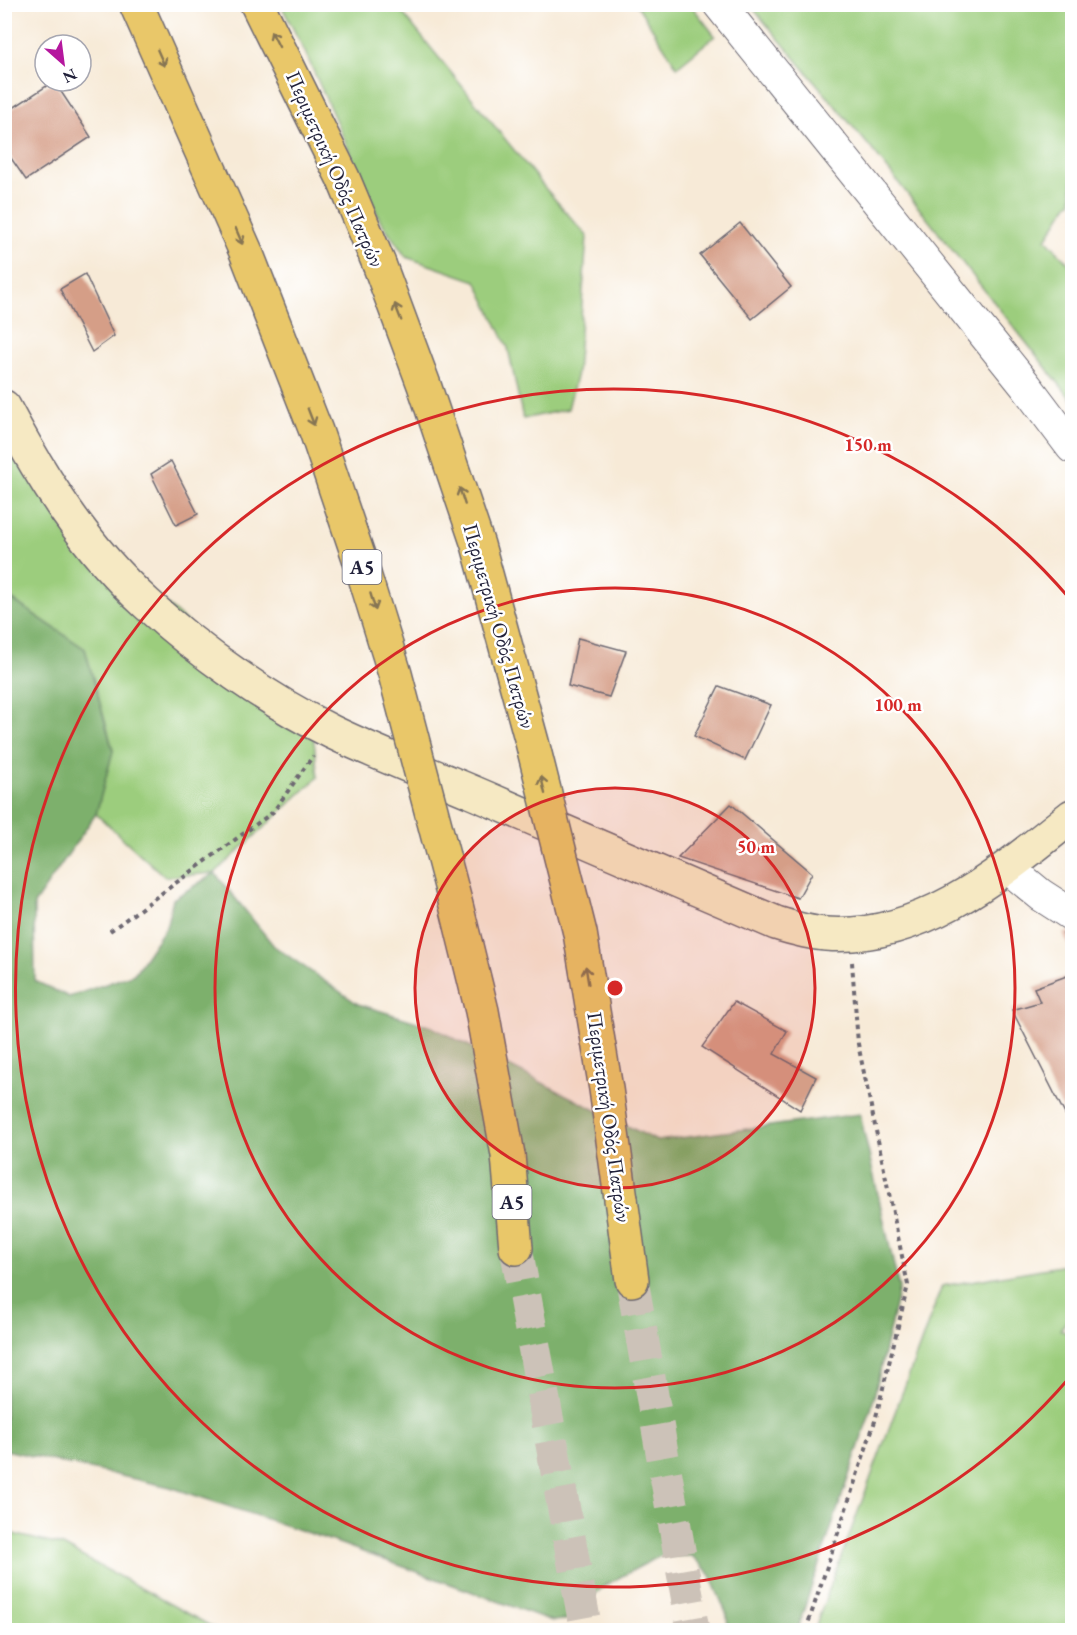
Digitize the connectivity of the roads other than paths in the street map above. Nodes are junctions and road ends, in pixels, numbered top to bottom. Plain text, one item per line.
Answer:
1 (136, 4) edge
2 (257, 4) edge
3 (719, 4) edge
4 (4, 407) edge
5 (1072, 447) edge
6 (1072, 816) edge
7 (1007, 867) junction
8 (1072, 915) edge
9 (516, 1248) tunnel mouth
10 (632, 1280) tunnel mouth

1 -> 9 highway, Α5, bridge
10 -> 2 highway, Περιμετρική Οδός Πατρών, bridge
3 - 5 street
4 - 7 street
6 - 7 street
7 - 8 street

